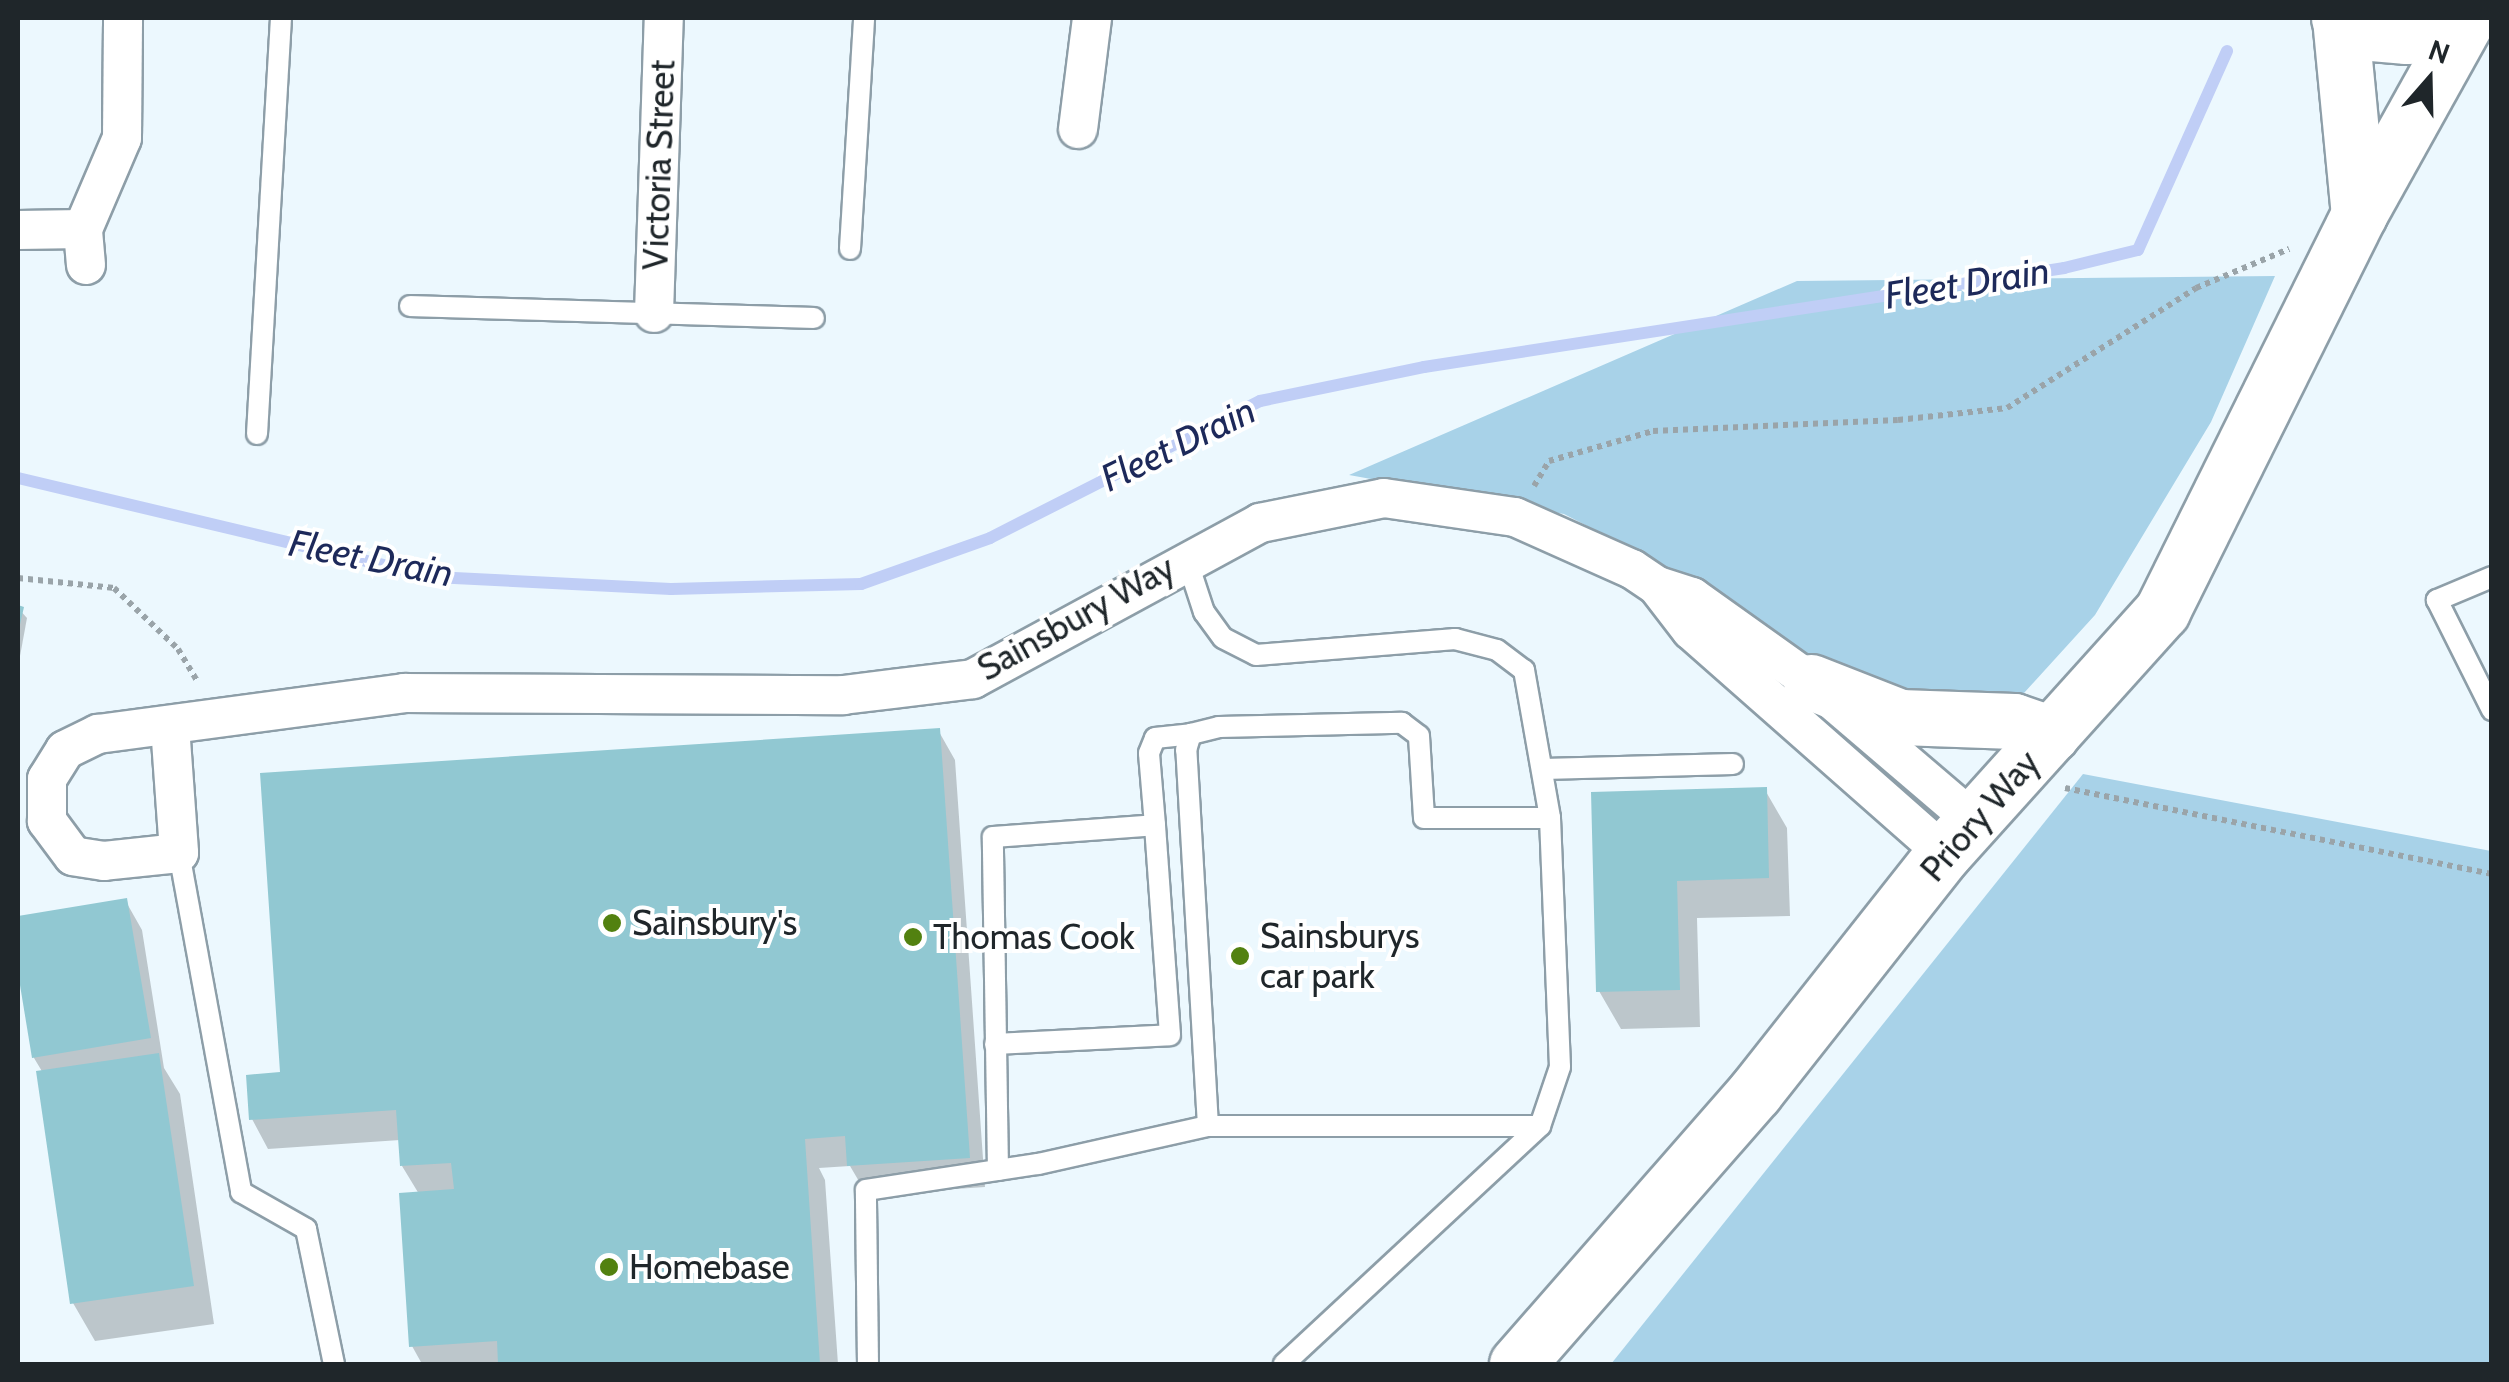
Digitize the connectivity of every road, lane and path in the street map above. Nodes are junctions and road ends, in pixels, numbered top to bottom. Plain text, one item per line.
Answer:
1 (123, 18) edge
2 (281, 18) edge
3 (664, 18) edge
4 (864, 18) edge
5 (1092, 18) edge
6 (2339, 18) edge
7 (2460, 18) edge
8 (2468, 18) edge
9 (1078, 129) dead end
10 (18, 230) edge
11 (2350, 232) junction
12 (850, 249) dead end
13 (410, 306) dead end
14 (654, 313) junction
15 (814, 318) dead end
16 (257, 434) dead end
17 (1515, 516) junction
18 (1186, 557) junction
19 (2492, 577) edge
20 (18, 578) edge
21 (1658, 586) junction
22 (1810, 682) junction
23 (2492, 710) edge
24 (217, 719) junction
25 (170, 726) junction
26 (1191, 734) junction
27 (2052, 734) junction
28 (1733, 764) dead end
29 (1544, 769) junction
30 (2014, 778) junction
31 (1550, 818) junction
32 (1155, 825) junction
33 (1959, 837) junction
34 (179, 853) junction
35 (2492, 874) edge
36 (996, 1044) junction
37 (1208, 1126) junction
38 (1540, 1126) junction
39 (998, 1170) junction
40 (334, 1364) edge
41 (868, 1364) edge
42 (1284, 1364) edge
43 (1517, 1364) edge

1 - 10 street
2 - 16 lane
3 - 14 street, Victoria Street
4 - 12 lane
5 - 9 street
6 - 7 street
6 - 11 street
8 - 11 street, Priory Way
11 - 17 path
11 - 27 street, Priory Way
13 - 14 lane
14 - 15 lane
17 - 18 street, Sainsbury Way
17 - 21 street, Sainsbury Way
18 - 24 street, Sainsbury Way
18 - 29 lane
19 - 23 lane
20 - 24 path
21 - 22 street, Sainsbury Way
21 - 33 street, Sainsbury Way
22 - 27 street
22 - 33 street, Sainsbury Way
24 - 25 street, Sainsbury Way
25 - 34 street
25 - 34 street
26 - 31 lane
26 - 32 lane
26 - 37 lane
27 - 30 street, Priory Way
28 - 29 lane
29 - 31 lane
30 - 33 street, Priory Way
30 - 35 path
31 - 38 lane
32 - 36 lane
32 - 36 lane
33 - 43 street, Priory Way
34 - 40 lane
36 - 39 lane
37 - 38 lane
37 - 39 lane
38 - 42 lane
39 - 41 lane

